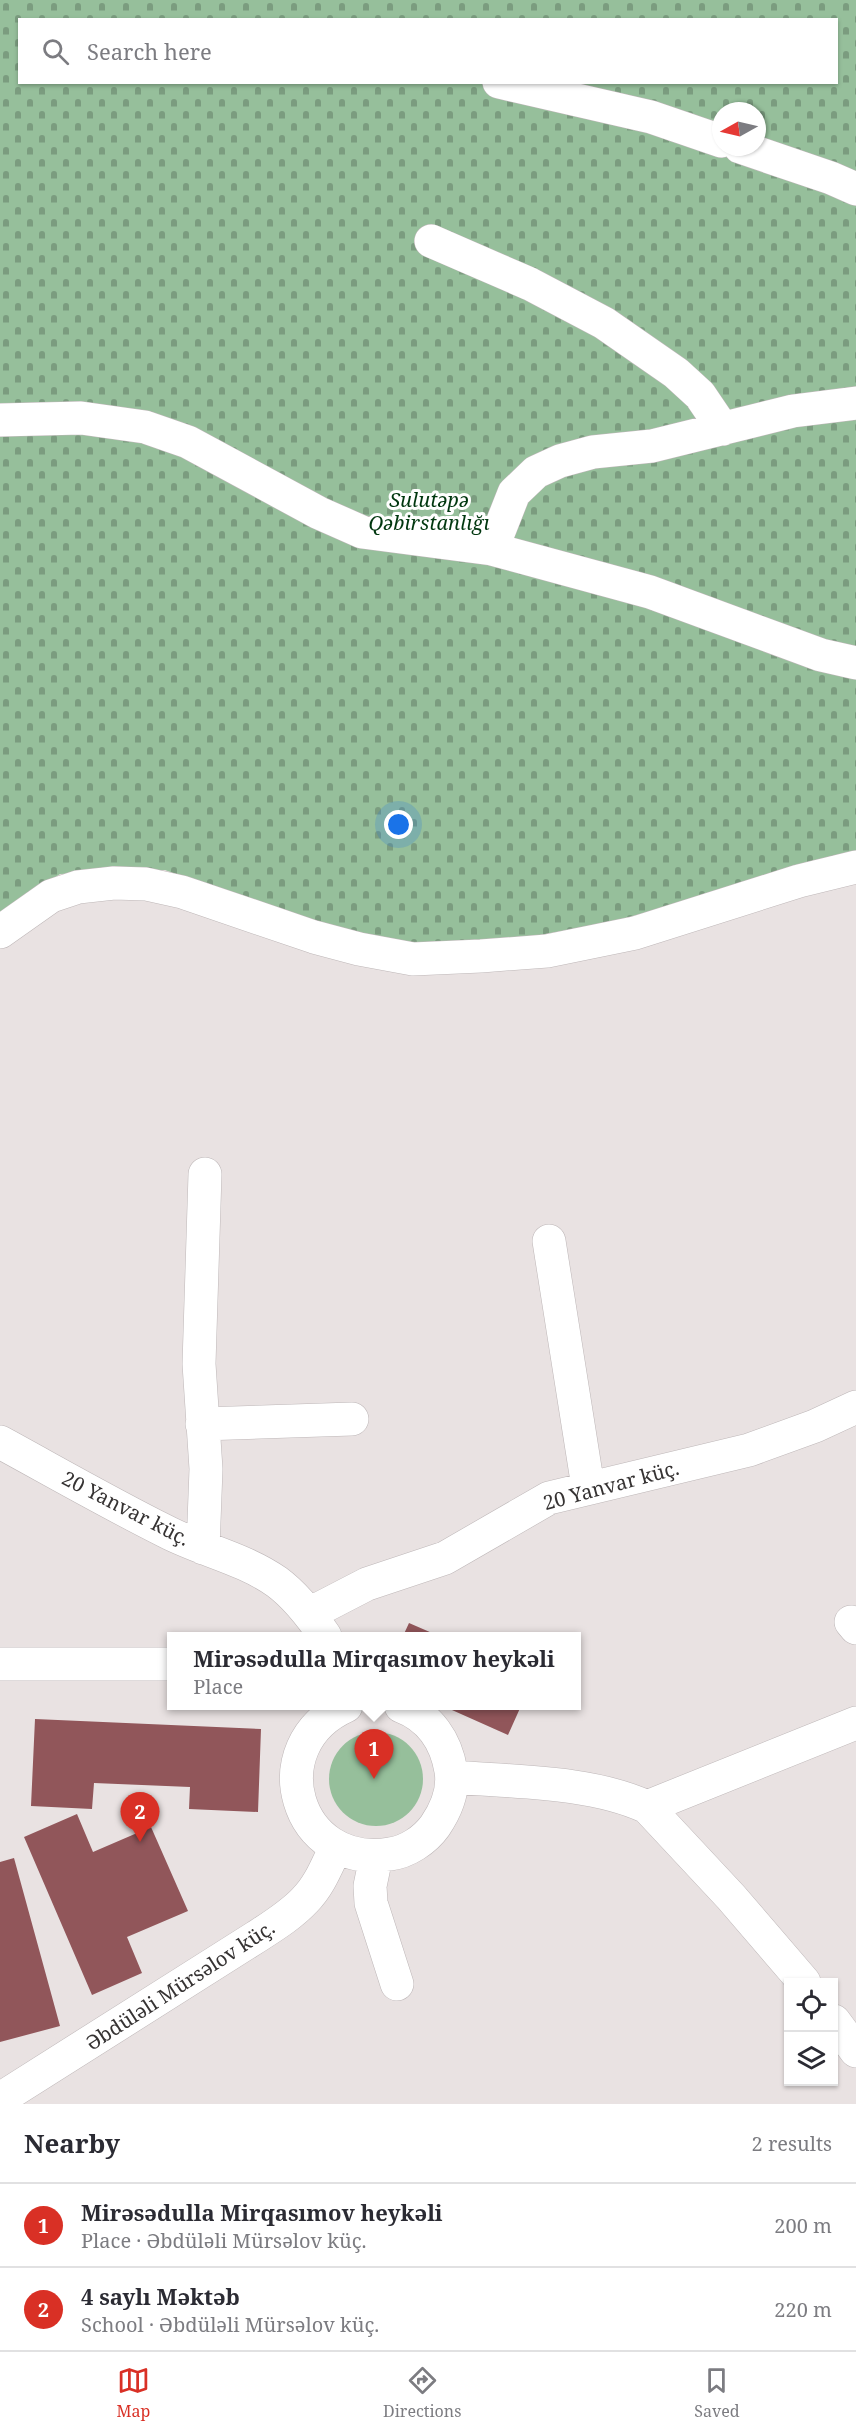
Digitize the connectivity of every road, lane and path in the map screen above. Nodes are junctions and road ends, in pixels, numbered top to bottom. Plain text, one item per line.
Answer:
1 (507, 84) edge
2 (712, 138) edge
3 (766, 156) edge
4 (856, 189) edge
5 (431, 241) dead end
6 (856, 403) edge
7 (0, 420) edge
8 (723, 429) junction
9 (492, 549) junction
10 (856, 663) edge
11 (856, 867) edge
12 (0, 932) edge
13 (205, 1174) dead end
14 (549, 1241) dead end
15 (856, 1407) edge
16 (351, 1419) dead end
17 (202, 1424) junction
18 (0, 1442) edge
19 (588, 1487) junction
20 (203, 1548) junction
21 (317, 1625) edge
22 (0, 1664) edge
23 (167, 1664) edge
24 (337, 1710) edge
25 (411, 1710) edge
26 (308, 1715) edge
27 (856, 1723) edge
28 (452, 1776) junction
29 (647, 1807) junction
30 (336, 1847) junction
31 (376, 1857) junction
32 (800, 1978) edge
33 (397, 1984) dead end
34 (838, 2026) edge
35 (856, 2051) edge
36 (0, 2099) edge

1 - 2 street
3 - 4 street
5 - 8 street
6 - 8 street
7 - 9 street
8 - 9 street
9 - 10 street
11 - 12 street
13 - 17 street
14 - 19 street
15 - 19 street, 20 Yanvar küç.
16 - 17 street
17 - 20 street
18 - 20 street, 20 Yanvar küç.
19 - 21 street, 20 Yanvar küç.
20 - 21 street, 20 Yanvar küç.
22 - 23 street
24 - 26 street
25 - 28 street
26 - 30 street
27 - 29 street
28 - 29 street
28 - 31 street
29 - 32 street
30 - 31 street
30 - 36 street, Əbdüləli Mürsəlov küç.
31 - 33 street
34 - 35 street

